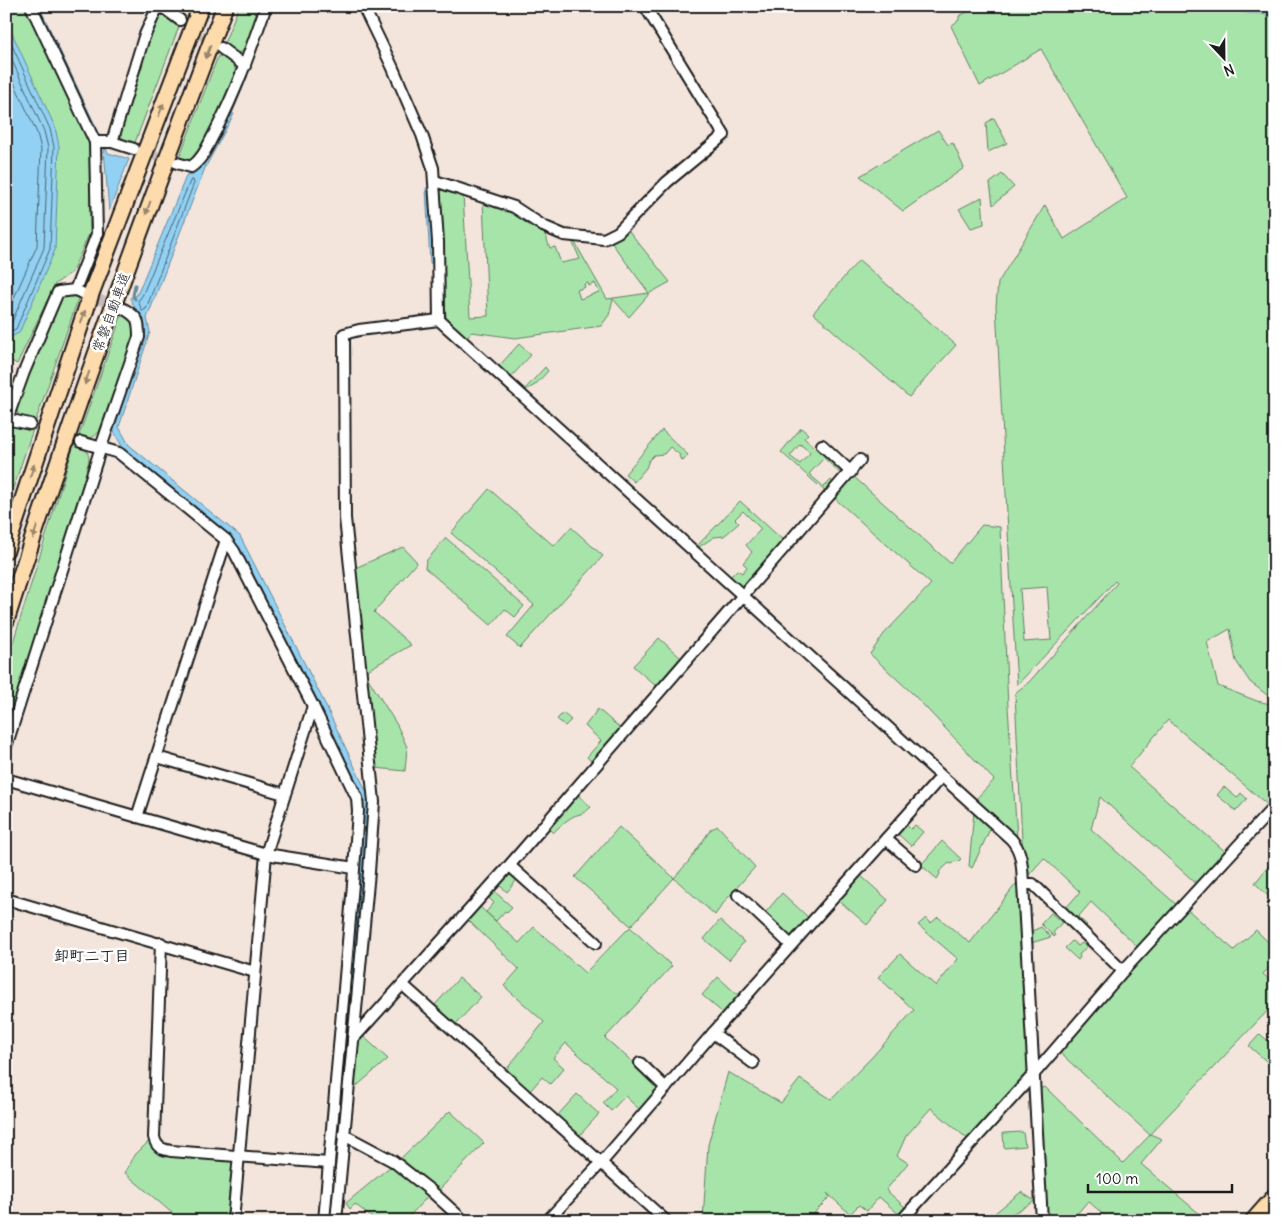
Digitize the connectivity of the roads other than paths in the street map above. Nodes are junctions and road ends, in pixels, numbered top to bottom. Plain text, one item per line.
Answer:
1 (31, 6) edge
2 (160, 6) edge
3 (201, 6) edge
4 (225, 6) edge
5 (266, 6) edge
6 (363, 6) edge
7 (645, 6) edge
8 (180, 20) tunnel mouth
9 (221, 48) tunnel mouth
10 (245, 66) junction
11 (95, 142) junction
12 (112, 142) junction
13 (138, 152) junction
14 (171, 163) junction
15 (435, 180) junction
16 (83, 291) junction
17 (119, 304) junction
18 (439, 320) junction
19 (7, 420) edge
20 (30, 424) tunnel mouth
21 (81, 442) tunnel mouth
22 (822, 446) dead end
23 (101, 447) junction
24 (860, 460) dead end
25 (851, 472) junction
26 (226, 540) junction
27 (6, 550) edge
28 (743, 596) junction
29 (6, 621) edge
30 (313, 706) junction
31 (6, 747) edge
32 (157, 757) junction
33 (941, 777) junction
34 (6, 779) edge
35 (284, 794) junction
36 (1271, 810) dead end
37 (138, 817) junction
38 (886, 839) junction
39 (266, 854) junction
40 (916, 864) dead end
41 (510, 866) junction
42 (354, 868) junction
43 (1024, 884) junction
44 (738, 895) dead end
45 (6, 899) edge
46 (161, 943) junction
47 (596, 943) dead end
48 (791, 945) junction
49 (1123, 971) junction
50 (255, 972) junction
51 (403, 984) junction
52 (713, 1033) junction
53 (353, 1039) junction
54 (640, 1063) dead end
55 (753, 1063) dead end
56 (1034, 1074) junction
57 (666, 1088) junction
58 (344, 1135) junction
59 (239, 1157) junction
60 (329, 1163) junction
61 (601, 1164) junction
62 (1275, 1196) edge
63 (233, 1221) edge
64 (324, 1221) edge
65 (336, 1221) edge
66 (464, 1221) edge
67 (547, 1221) edge
68 (666, 1221) edge
69 (902, 1221) edge
70 (1042, 1221) edge
71 (1253, 1221) edge

1 - 11 street
2 - 8 street
2 - 12 street
13 -> 3 highway, 常磐自動車道
4 -> 14 highway, 常磐自動車道
5 - 10 street
6 - 15 street
7 - 15 street
9 - 10 street
10 - 14 street
11 - 12 street
11 - 16 street
12 - 13 street
13 - 16 highway, 常磐自動車道
14 -> 17 highway, 常磐自動車道
15 - 18 street
16 - 19 street
27 -> 16 highway, 常磐自動車道
17 - 23 street
17 -> 29 highway, 常磐自動車道
18 - 28 street
18 - 53 street
19 - 20 street
21 - 23 street
22 - 25 street
23 - 26 street
23 - 31 street
24 - 25 street
25 - 28 street
26 - 30 street
26 - 32 street
28 - 33 street
28 - 41 street
30 - 35 street
30 - 42 street
32 - 35 street
32 - 37 street
33 - 38 street
33 - 43 street
34 - 37 street
35 - 39 street
36 - 49 street
37 - 39 street
38 - 40 street
38 - 48 street
39 - 42 street
39 - 50 street
41 - 47 street
41 - 51 street
42 - 60 street
43 - 49 street
43 - 56 street
44 - 48 street
45 - 46 street
46 - 50 street
46 - 59 street
48 - 52 street
49 - 56 street
50 - 59 street
51 - 53 street
51 - 61 street
52 - 55 street
52 - 57 street
53 - 58 street
54 - 57 street
56 - 69 street
56 - 70 street
57 - 61 street
58 - 65 street
58 - 66 street
59 - 60 street
59 - 63 street
60 - 64 street
61 - 67 street
61 - 68 street
62 - 71 highway

